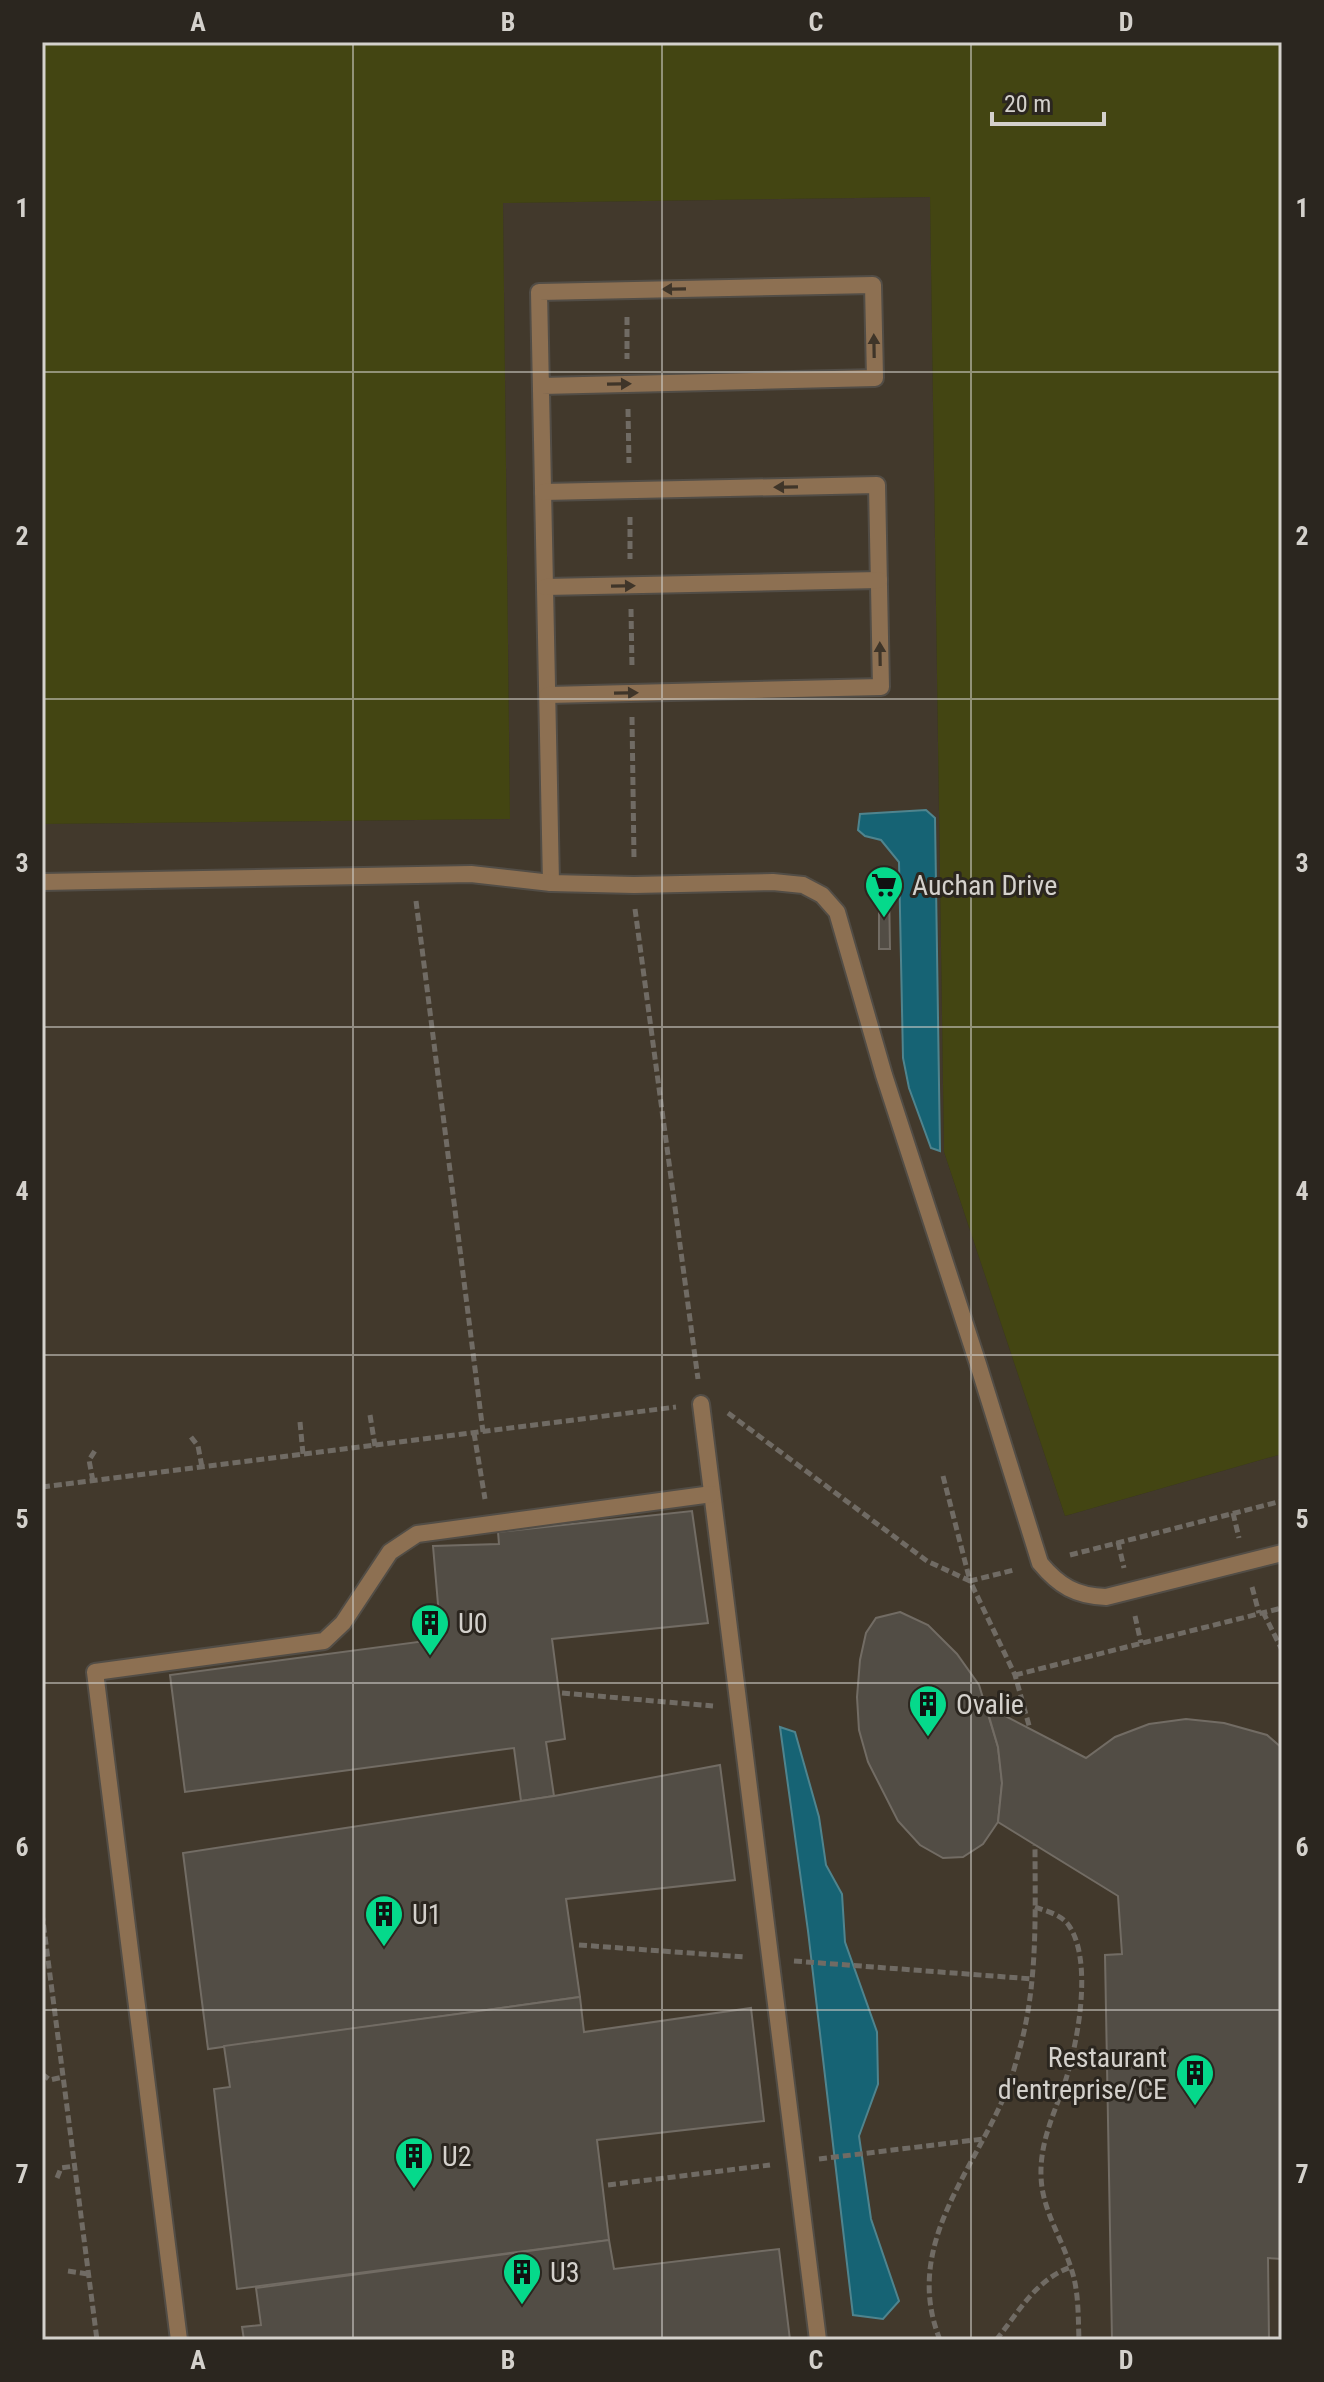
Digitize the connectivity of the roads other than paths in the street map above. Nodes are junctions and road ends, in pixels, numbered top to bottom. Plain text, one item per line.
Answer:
1 (541, 386) junction
2 (543, 492) junction
3 (879, 580) junction
4 (545, 587) junction
5 (548, 695) junction
6 (42, 882) edge
7 (551, 883) junction
8 (701, 1404) road end
9 (712, 1494) junction
10 (1282, 1553) edge
11 (179, 2340) edge
12 (818, 2340) edge

1 -> 1 lane
1 - 2 lane
3 -> 2 lane
2 - 4 lane
4 -> 3 lane
5 -> 3 lane
4 - 5 lane
5 - 7 lane
6 - 7 lane
7 - 10 lane
8 - 9 lane
9 - 11 lane
9 - 12 lane

